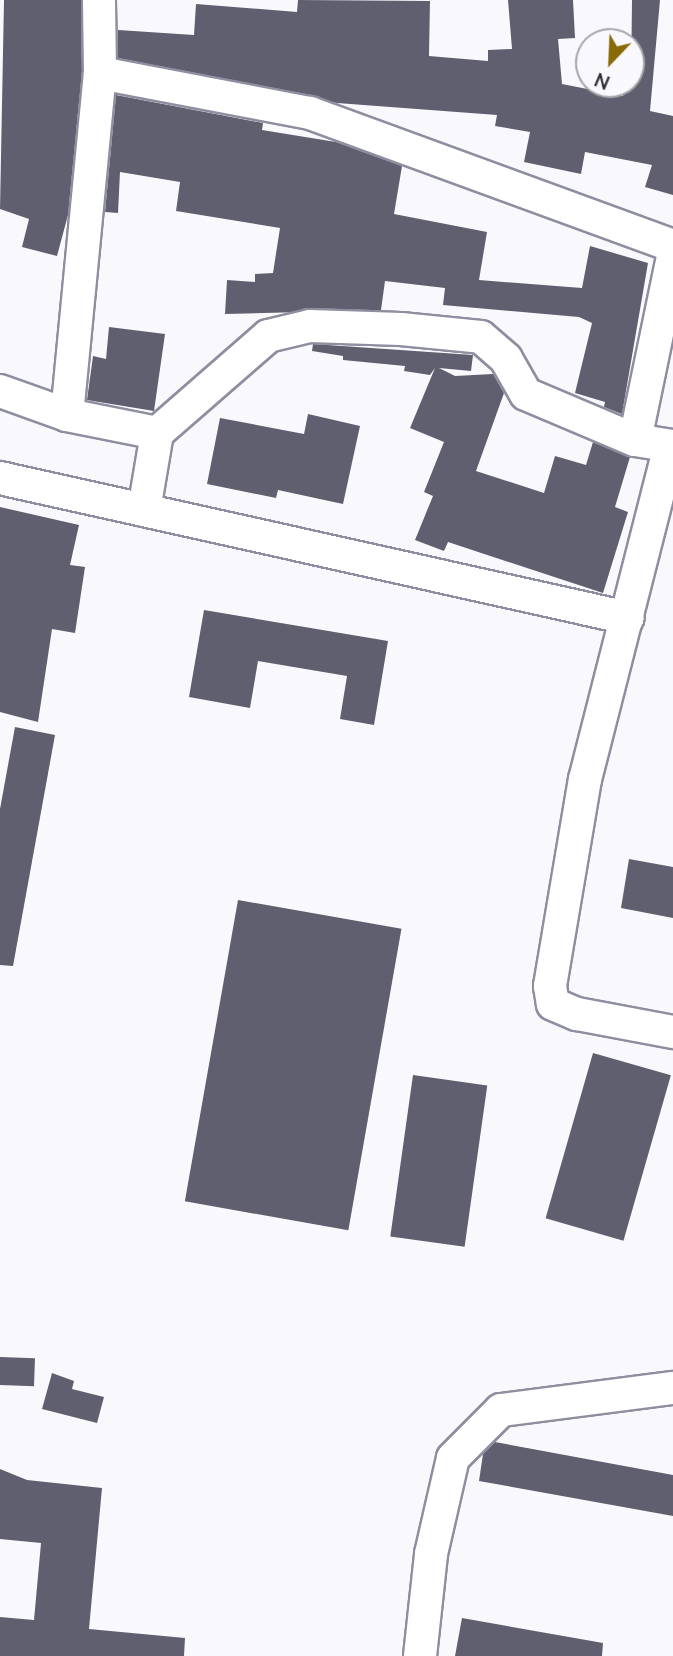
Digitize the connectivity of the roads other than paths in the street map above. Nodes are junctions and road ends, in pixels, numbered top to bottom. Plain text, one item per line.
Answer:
1 (99, 0) edge
2 (100, 73) junction
3 (673, 246) edge
4 (673, 256) edge
5 (0, 391) edge
6 (67, 415) junction
7 (157, 433) junction
8 (635, 440) junction
9 (672, 446) edge
10 (0, 478) edge
11 (144, 510) junction
12 (628, 618) junction
13 (673, 1032) edge
14 (673, 1388) edge
15 (420, 1656) edge

1 - 2 street
2 - 3 street
2 - 6 street
4 - 8 street
5 - 6 street
6 - 7 street
7 - 8 street
7 - 11 street
8 - 9 street
9 - 12 street
10 - 11 street
11 - 12 street
12 - 13 street
14 - 15 street

